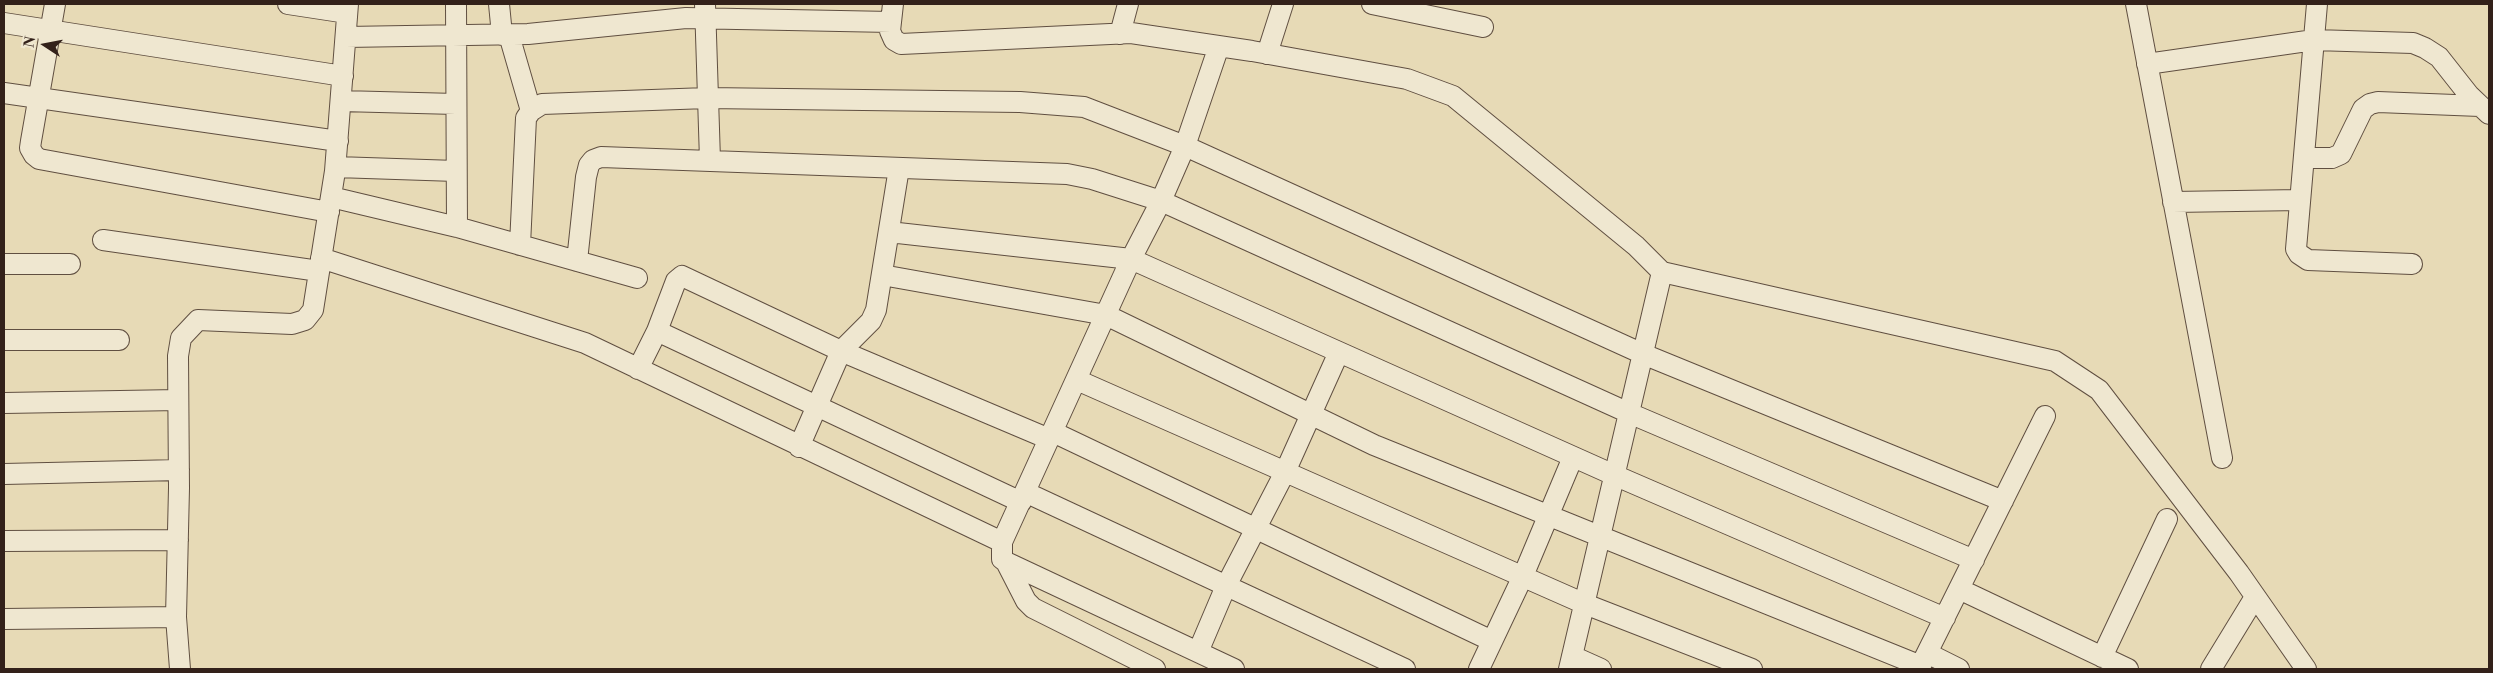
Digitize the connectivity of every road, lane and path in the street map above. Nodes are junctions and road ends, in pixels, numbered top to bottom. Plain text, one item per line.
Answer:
1 (55, 4) edge
2 (288, 4) edge
3 (456, 4) edge
4 (500, 4) edge
5 (1128, 4) edge
6 (1283, 4) edge
7 (1372, 4) edge
8 (2136, 4) edge
9 (2317, 4) edge
10 (348, 8) edge
11 (705, 11) edge
12 (796, 12) edge
13 (892, 13) edge
14 (4, 23) edge
15 (1483, 28) dead end
16 (50, 30) junction
17 (1120, 34) junction
18 (456, 35) junction
19 (505, 35) junction
20 (346, 37) junction
21 (2314, 40) junction
22 (1219, 46) junction
23 (1267, 54) junction
24 (2147, 64) junction
25 (343, 76) junction
26 (4, 93) edge
27 (38, 98) junction
28 (707, 98) junction
29 (341, 101) junction
30 (456, 104) junction
31 (2485, 110) edge
32 (531, 111) junction
33 (338, 141) junction
34 (1185, 146) junction
35 (2304, 158) junction
36 (710, 160) junction
37 (336, 166) junction
38 (899, 168) junction
39 (456, 171) junction
40 (2300, 200) junction
41 (1161, 201) junction
42 (2173, 202) junction
43 (330, 204) junction
44 (457, 227) junction
45 (889, 232) junction
46 (103, 240) dead end
47 (520, 245) junction
48 (1131, 259) junction
49 (577, 261) junction
50 (4, 264) edge
51 (70, 264) dead end
52 (320, 264) junction
53 (2412, 264) dead end
54 (1662, 272) junction
55 (882, 274) junction
56 (637, 278) dead end
57 (1106, 315) junction
58 (657, 331) junction
59 (4, 340) edge
60 (119, 340) dead end
61 (841, 351) junction
62 (1339, 352) junction
63 (1643, 354) junction
64 (638, 369) junction
65 (1077, 380) junction
66 (178, 400) junction
67 (4, 403) edge
68 (817, 405) junction
69 (1629, 413) junction
70 (1310, 414) junction
71 (2045, 416) dead end
72 (1051, 436) junction
73 (799, 447) junction
74 (1573, 457) junction
75 (2222, 458) dead end
76 (179, 470) junction
77 (1285, 472) junction
78 (4, 474) edge
79 (1614, 475) junction
80 (1023, 497) junction
81 (2003, 501) junction
82 (1547, 515) junction
83 (2167, 519) dead end
84 (1256, 529) junction
85 (1600, 536) junction
86 (178, 540) junction
87 (4, 541) edge
88 (1002, 542) junction
89 (1974, 560) junction
90 (1006, 562) junction
91 (1523, 576) junction
92 (1226, 586) junction
93 (1959, 588) junction
94 (2256, 597) junction
95 (1585, 604) junction
96 (176, 616) junction
97 (4, 618) edge
98 (1945, 618) junction
99 (1492, 641) junction
100 (1198, 652) junction
101 (2102, 657) junction
102 (1116, 660) edge
103 (1571, 663) edge
104 (1923, 663) edge
105 (180, 669) edge
106 (1155, 669) edge
107 (1234, 669) edge
108 (1405, 669) edge
109 (1479, 669) edge
110 (1601, 669) edge
111 (1752, 669) edge
112 (1959, 669) edge
113 (2128, 669) edge
114 (2211, 669) edge
115 (2306, 669) edge

1 - 16 street
2 - 10 street
3 - 18 street
4 - 19 street
5 - 17 street
6 - 23 street
7 - 15 street
8 - 24 street
9 - 21 street
10 - 20 street
11 - 12 street
11 - 19 street
11 - 28 street
12 - 13 street
13 - 17 street
14 - 16 street
16 - 25 street
16 - 27 street
17 - 22 street
18 - 19 street
18 - 20 street
18 - 30 street
19 - 32 street
20 - 25 street
21 - 24 street
21 - 31 street
21 - 35 street
22 - 23 street
22 - 34 street
23 - 54 street
24 - 42 street
25 - 29 street
26 - 27 street
27 - 33 street
27 - 43 street
28 - 32 street
28 - 34 street
28 - 36 street
29 - 30 street
29 - 33 street
30 - 39 street
31 - 35 street
32 - 47 street
33 - 37 street
34 - 41 street
34 - 63 street
35 - 40 street
36 - 38 street
36 - 49 street
37 - 39 street
37 - 43 street
38 - 41 street
38 - 45 street
39 - 44 street
40 - 42 street
40 - 53 street
41 - 48 street
41 - 69 street
42 - 75 street
43 - 44 street
43 - 52 street
44 - 47 street
45 - 48 street
45 - 55 street
46 - 52 street
47 - 49 street
48 - 57 street
48 - 62 street
49 - 56 street
50 - 51 street
52 - 64 street
52 - 66 street
54 - 63 street
54 - 94 street
55 - 57 street
55 - 61 street
57 - 65 street
57 - 70 street
58 - 61 street
58 - 64 street
58 - 68 street
59 - 60 street
61 - 68 street
61 - 72 street
62 - 70 street
62 - 74 street
63 - 69 street
63 - 81 street
64 - 73 street
65 - 72 street
65 - 77 street
66 - 67 street
66 - 76 street
68 - 73 street
68 - 80 street
69 - 79 street
69 - 89 street
70 - 77 street
70 - 82 street
71 - 81 street
72 - 80 street
72 - 84 street
73 - 88 street
74 - 79 street
74 - 82 street
76 - 78 street
76 - 86 street
77 - 84 street
77 - 91 street
79 - 85 street
79 - 98 street
80 - 88 street
80 - 92 street
81 - 89 street
82 - 85 street
82 - 91 street
83 - 101 street
84 - 92 street
84 - 99 street
85 - 95 street
85 - 104 street
86 - 87 street
86 - 96 street
88 - 90 street
89 - 93 street
90 - 100 street
90 - 102 street
91 - 95 street
91 - 99 street
92 - 100 street
92 - 108 street
93 - 98 street
93 - 101 street
94 - 114 street
94 - 115 street
95 - 103 street
95 - 111 street
96 - 97 street
96 - 105 street
98 - 104 street
99 - 109 street
100 - 107 street
101 - 113 street
102 - 106 street
103 - 110 street
104 - 112 street

